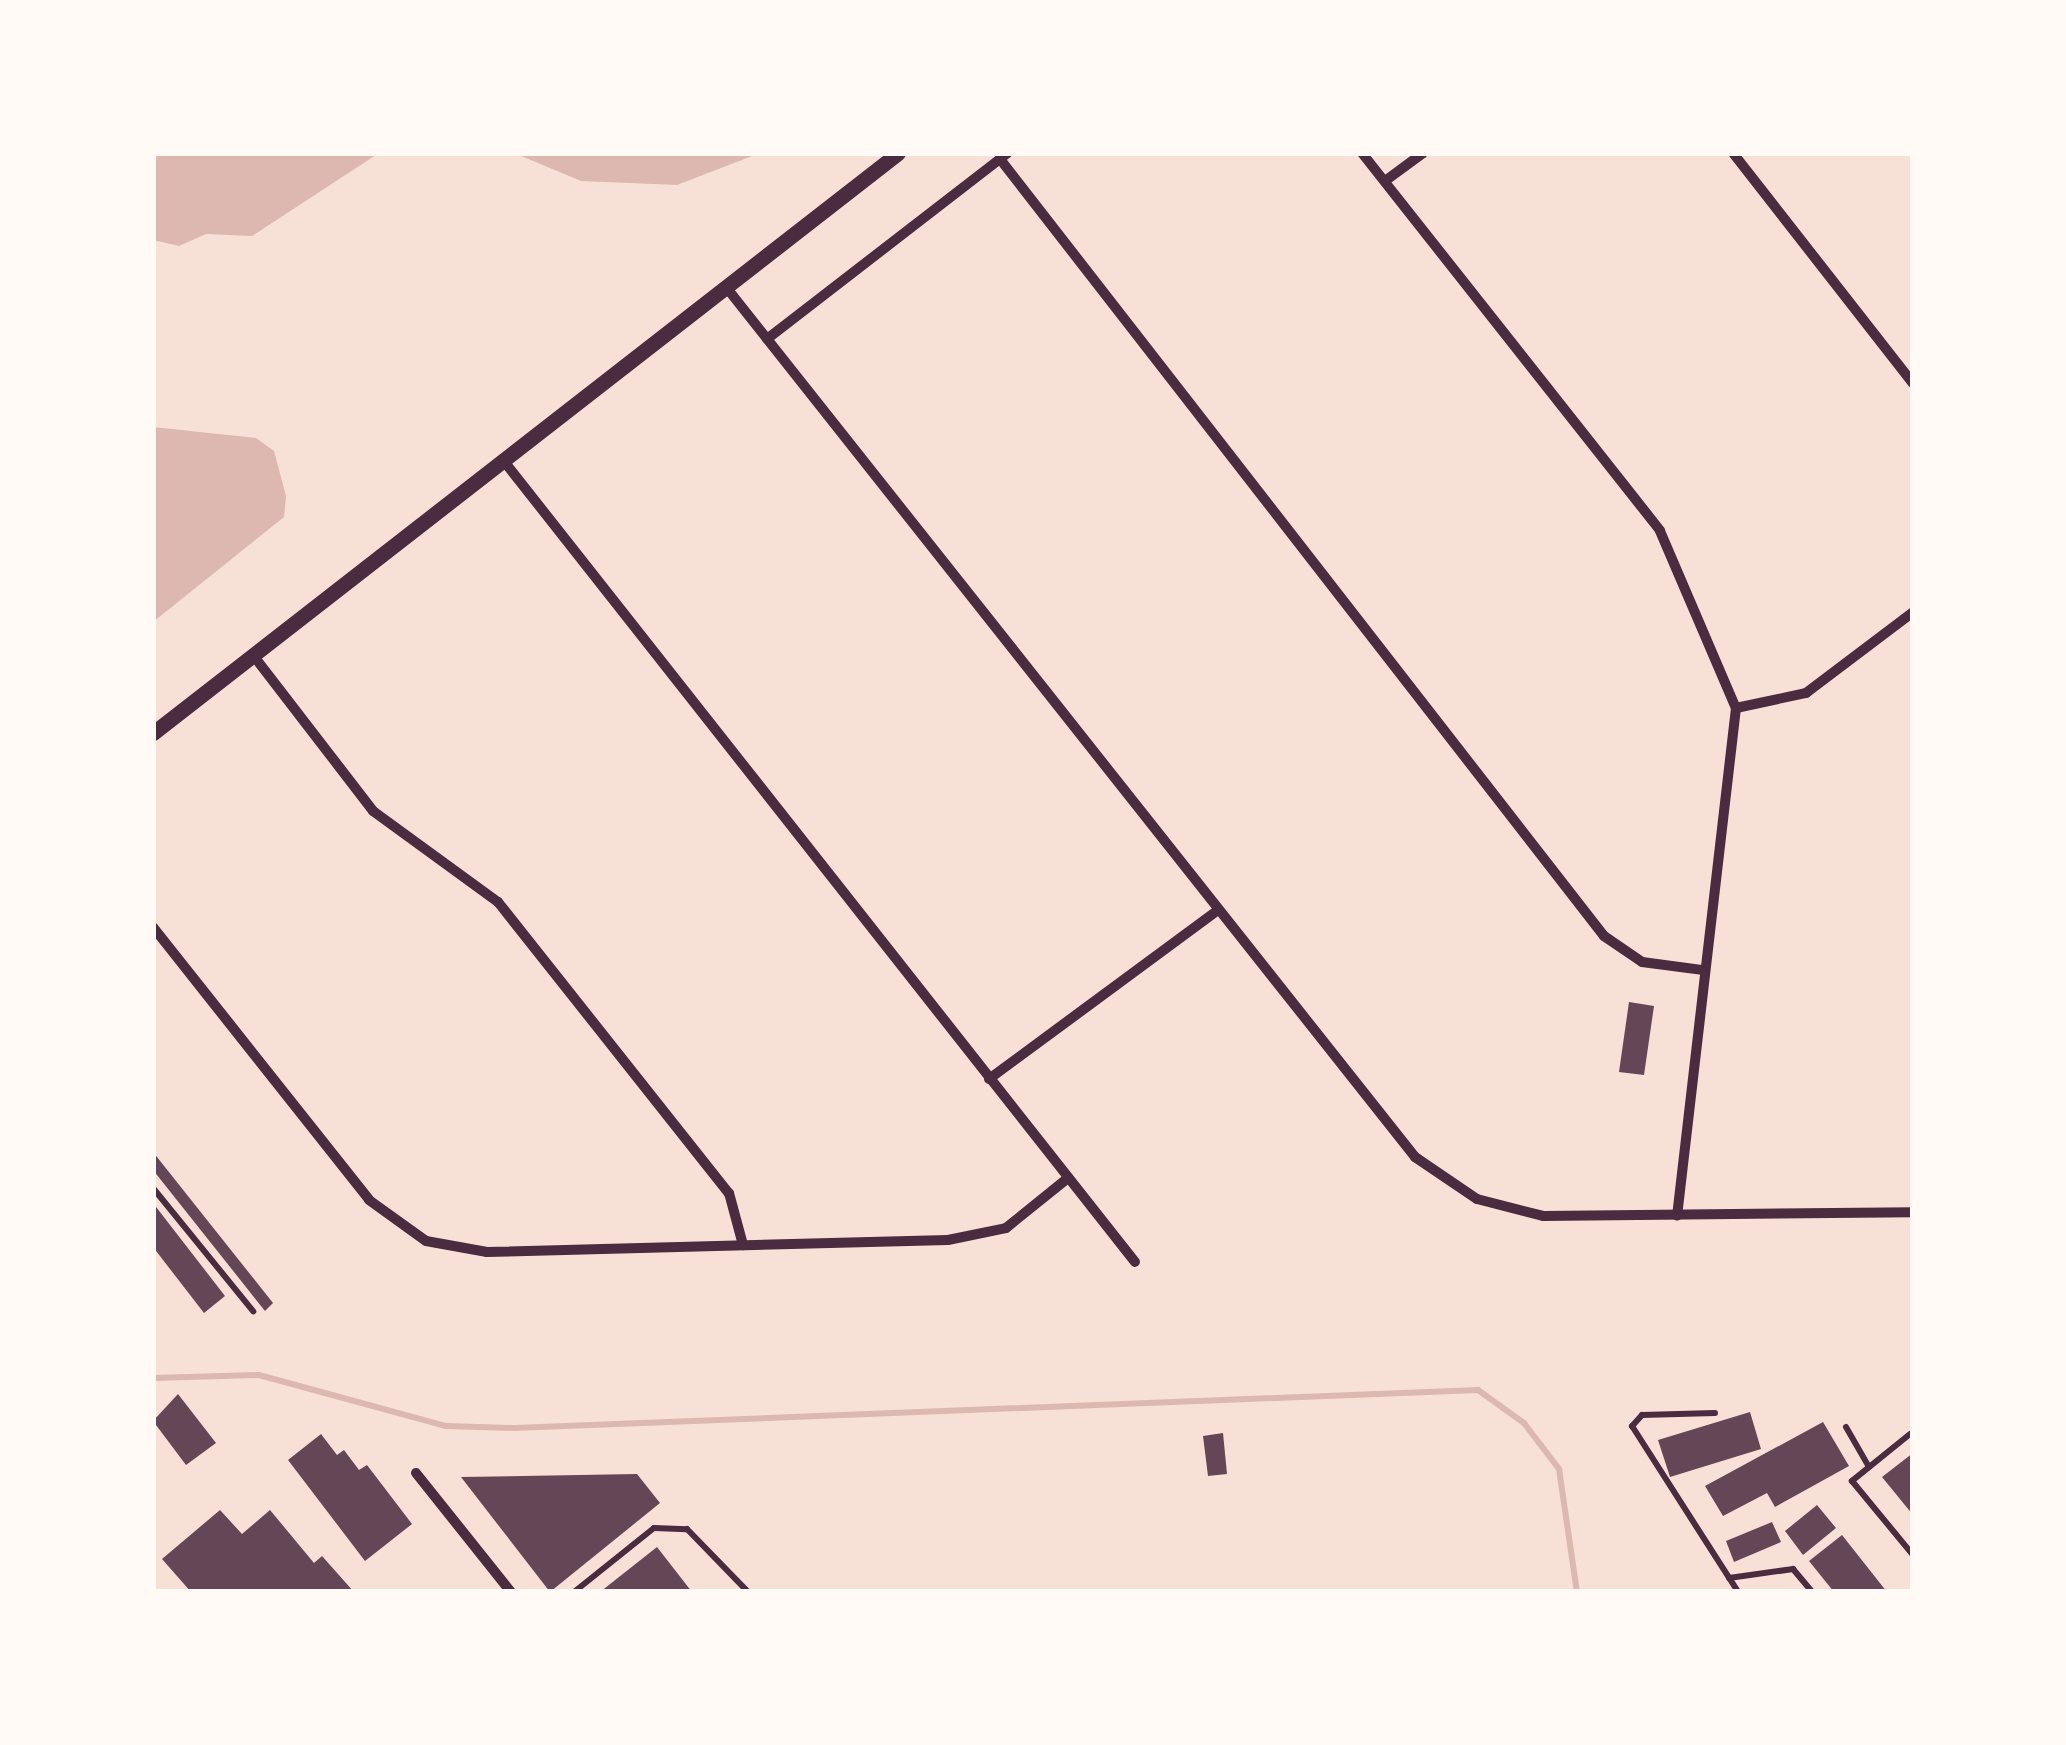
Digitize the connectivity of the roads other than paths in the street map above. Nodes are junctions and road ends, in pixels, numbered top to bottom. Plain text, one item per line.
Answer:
1 (898, 153) edge
2 (1362, 153) edge
3 (1423, 153) edge
4 (1733, 153) edge
5 (1004, 156) edge
6 (1385, 181) junction
7 (726, 287) junction
8 (766, 339) junction
9 (1913, 383) edge
10 (503, 460) junction
11 (1913, 612) edge
12 (254, 655) junction
13 (1736, 708) junction
14 (153, 733) edge
15 (1214, 913) junction
16 (153, 927) edge
17 (1702, 970) junction
18 (989, 1079) junction
19 (1069, 1178) junction
20 (153, 1188) edge
21 (1913, 1212) edge
22 (1677, 1216) junction
23 (742, 1245) junction
24 (1135, 1262) dead end
25 (253, 1311) dead end
26 (1715, 1413) dead end
27 (1846, 1427) dead end
28 (1910, 1434) dead end
29 (1869, 1467) junction
30 (416, 1473) dead end
31 (1913, 1555) edge
32 (1729, 1578) junction
33 (511, 1592) edge
34 (574, 1592) edge
35 (748, 1592) edge
36 (1738, 1592) edge
37 (1812, 1592) edge

1 - 7 main road
2 - 6 street
3 - 6 street
4 - 9 street
5 - 8 street
5 - 17 street
6 - 13 street
7 - 8 street
7 - 10 main road
8 - 15 street
10 - 12 main road
10 - 18 street
11 - 13 street
12 - 14 main road
12 - 23 street
13 - 17 street
15 - 18 street
15 - 22 street
16 - 23 street
17 - 22 street
18 - 19 street
19 - 23 street
19 - 24 street
20 - 25 lane
21 - 22 street
26 - 32 lane
27 - 29 lane
28 - 29 lane
29 - 31 lane
30 - 33 street
32 - 36 lane
32 - 37 lane
34 - 35 lane

